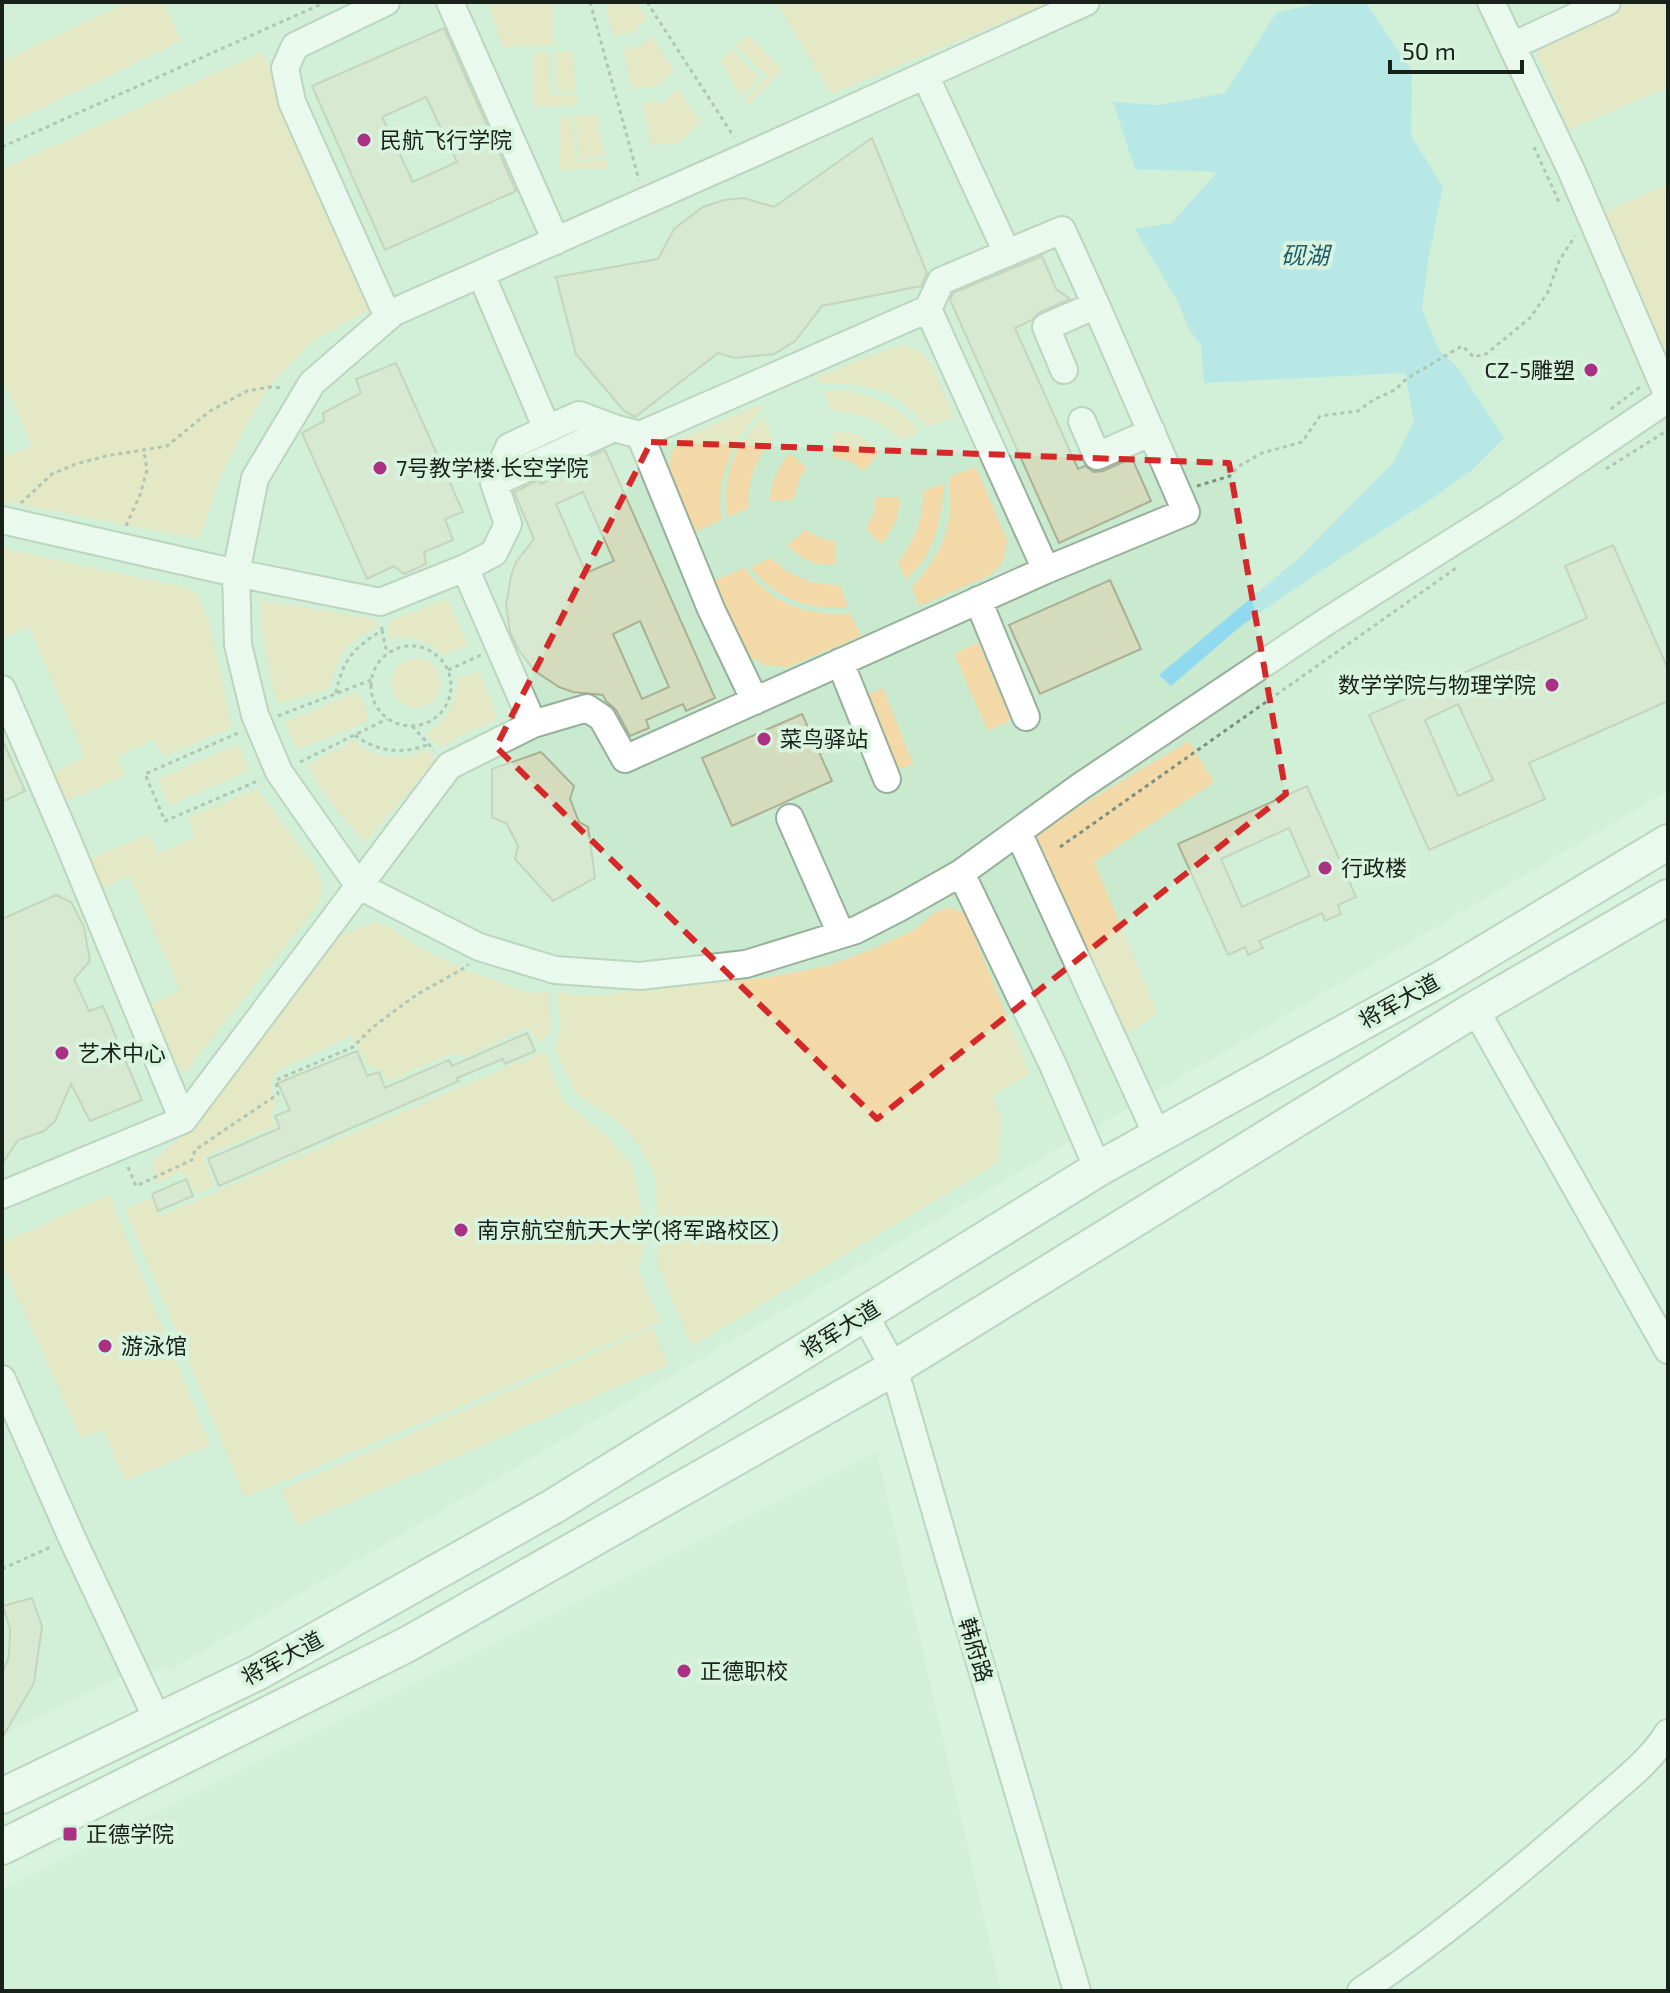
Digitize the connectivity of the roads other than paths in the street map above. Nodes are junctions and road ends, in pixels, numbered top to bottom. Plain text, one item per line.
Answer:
1 (386, 2) edge
2 (450, 2) edge
3 (1086, 2) edge
4 (1491, 2) edge
5 (1607, 2) edge
6 (1512, 46) junction
7 (925, 75) junction
8 (556, 241) junction
9 (1007, 253) junction
10 (481, 274) junction
11 (1096, 305) junction
12 (928, 309) junction
13 (388, 317) junction
14 (1064, 370) dead end
15 (1668, 397) edge
16 (1082, 421) dead end
17 (614, 428) junction
18 (547, 429) junction
19 (1152, 432) junction
20 (640, 435) junction
21 (494, 483) junction
22 (4, 520) edge
23 (465, 568) junction
24 (1046, 570) junction
25 (236, 573) junction
26 (978, 600) junction
27 (840, 662) junction
28 (2, 689) edge
29 (755, 701) junction
30 (1026, 717) dead end
31 (533, 724) junction
32 (887, 779) dead end
33 (790, 818) dead end
34 (1018, 832) junction
35 (1668, 842) edge
36 (961, 873) junction
37 (359, 886) junction
38 (1668, 897) edge
39 (841, 934) junction
40 (1475, 1009) junction
41 (183, 1120) junction
42 (1158, 1137) junction
43 (1098, 1169) junction
44 (2, 1195) edge
45 (864, 1314) junction
46 (1668, 1350) edge
47 (894, 1368) junction
48 (2, 1379) edge
49 (158, 1721) junction
50 (1664, 1748) edge
51 (2, 1796) edge
52 (2, 1847) edge
53 (1077, 1991) edge
54 (1361, 1991) edge

1 - 13 street
2 - 8 street
3 - 7 street
4 - 6 street
5 - 6 street
6 - 15 street
7 - 8 street
7 - 9 street
8 - 10 street
9 - 11 street
9 - 12 street
10 - 13 street
10 - 18 street
11 - 14 street
11 - 19 street
12 - 20 street
12 - 24 street
13 - 25 street
15 - 34 street
16 - 19 street
17 - 18 street
17 - 20 street
17 - 21 street
18 - 21 street
19 - 24 street
20 - 29 street
21 - 23 street
22 - 25 street
23 - 25 street
23 - 31 street
24 - 26 street
25 - 37 street
26 - 27 street
26 - 30 street
27 - 29 street
27 - 32 street
28 - 41 street
29 - 31 street
31 - 37 street
33 - 39 street
34 - 36 street
34 - 42 street
35 - 42 main road, 将军大道
36 - 39 street
36 - 43 street
37 - 39 street
37 - 41 street
38 - 40 main road, 将军大道
40 - 46 street
40 - 47 main road, 将军大道
41 - 44 street
42 - 43 main road, 将军大道
43 - 45 main road, 将军大道
45 - 47 street, 韩府路
45 - 49 main road, 将军大道
47 - 52 main road, 将军大道
47 - 53 street, 韩府路
48 - 49 street
49 - 51 main road, 将军大道
50 - 54 street

